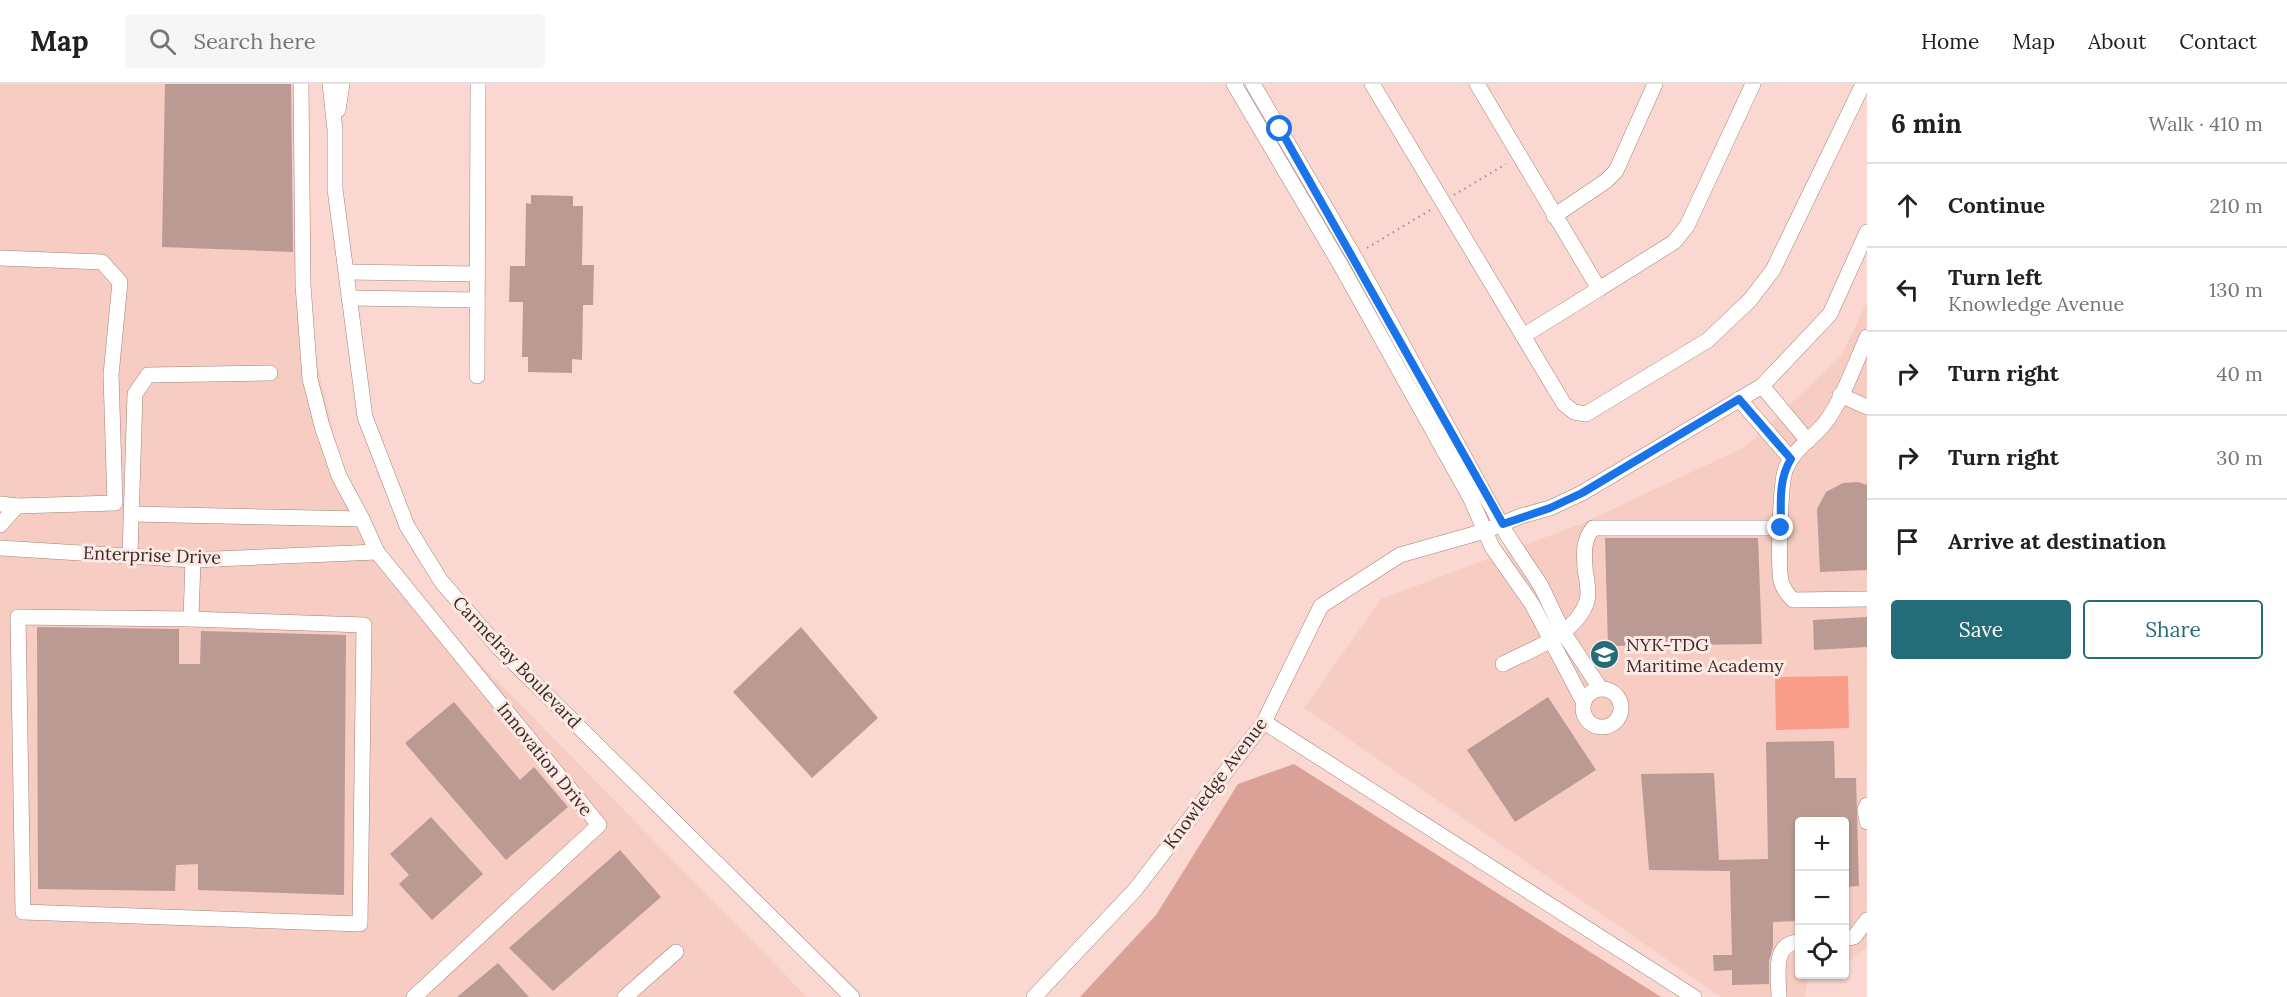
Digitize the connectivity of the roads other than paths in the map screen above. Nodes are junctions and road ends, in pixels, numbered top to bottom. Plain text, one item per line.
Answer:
1 (301, 84) edge
2 (330, 84) edge
3 (342, 84) edge
4 (478, 84) edge
5 (1234, 84) edge
6 (1253, 84) edge
7 (1372, 84) edge
8 (1477, 84) edge
9 (1655, 84) edge
10 (1753, 84) edge
11 (1863, 84) edge
12 (335, 130) junction
13 (1554, 216) junction
14 (1867, 232) edge
15 (0, 258) edge
16 (348, 272) junction
17 (477, 274) junction
18 (1599, 289) junction
19 (349, 298) junction
20 (477, 300) junction
21 (1523, 336) junction
22 (1867, 337) edge
23 (270, 373) dead end
24 (477, 376) dead end
25 (1762, 386) junction
26 (1840, 395) junction
27 (1739, 399) junction
28 (1867, 407) edge
29 (1808, 441) junction
30 (1791, 459) junction
31 (0, 504) edge
32 (17, 506) junction
33 (133, 514) junction
34 (362, 519) junction
35 (1503, 524) junction
36 (0, 525) edge
37 (1781, 528) junction
38 (1485, 531) junction
39 (0, 548) edge
40 (376, 552) junction
41 (130, 554) junction
42 (193, 560) junction
43 (1867, 599) edge
44 (191, 618) junction
45 (1557, 635) junction
46 (1503, 664) dead end
47 (1600, 688) junction
48 (1583, 701) junction
49 (1263, 722) junction
50 (1867, 805) edge
51 (1867, 822) edge
52 (1867, 920) edge
53 (1849, 938) edge
54 (1795, 943) edge
55 (676, 952) dead end
56 (414, 997) edge
57 (625, 997) edge
58 (852, 997) edge
59 (1034, 997) edge
60 (1694, 997) edge
61 (1779, 997) edge

1 - 34 street
2 - 12 street, Carmelray Boulevard
3 - 12 street, Carmelray Boulevard
4 - 17 street
5 - 38 street
6 - 35 street
7 - 21 street
8 - 13 street
9 - 13 street
10 - 18 street
11 - 21 street
12 - 16 street, Carmelray Boulevard
13 - 18 street
14 - 25 street, Knowledge Avenue
15 - 32 street
16 - 17 street
16 - 19 street, Carmelray Boulevard
17 - 20 street
18 - 21 street
19 - 20 street
19 - 58 street, Carmelray Boulevard
20 - 24 street
22 - 26 street
23 - 33 street
25 - 27 street, Knowledge Avenue
25 - 29 street
26 - 28 street
26 - 29 street
27 - 30 street
27 - 35 street, Knowledge Avenue
29 - 30 street
30 - 37 street
31 - 32 street
32 - 36 street
33 - 34 street
33 - 41 street
34 - 40 street
35 - 38 street, Knowledge Avenue
35 - 45 street
37 - 43 street
37 - 45 street
38 - 45 street
38 - 49 street, Knowledge Avenue
39 - 41 street, Enterprise Drive
40 - 42 street, Enterprise Drive
40 - 56 street, Innovation Drive
41 - 42 street, Enterprise Drive
42 - 44 street
44 - 44 street
45 - 46 street
45 - 47 street
45 - 48 street
47 - 48 street
47 - 48 street
49 - 59 street, Knowledge Avenue
49 - 60 street
50 - 51 street
52 - 53 street
54 - 61 street
55 - 57 street

